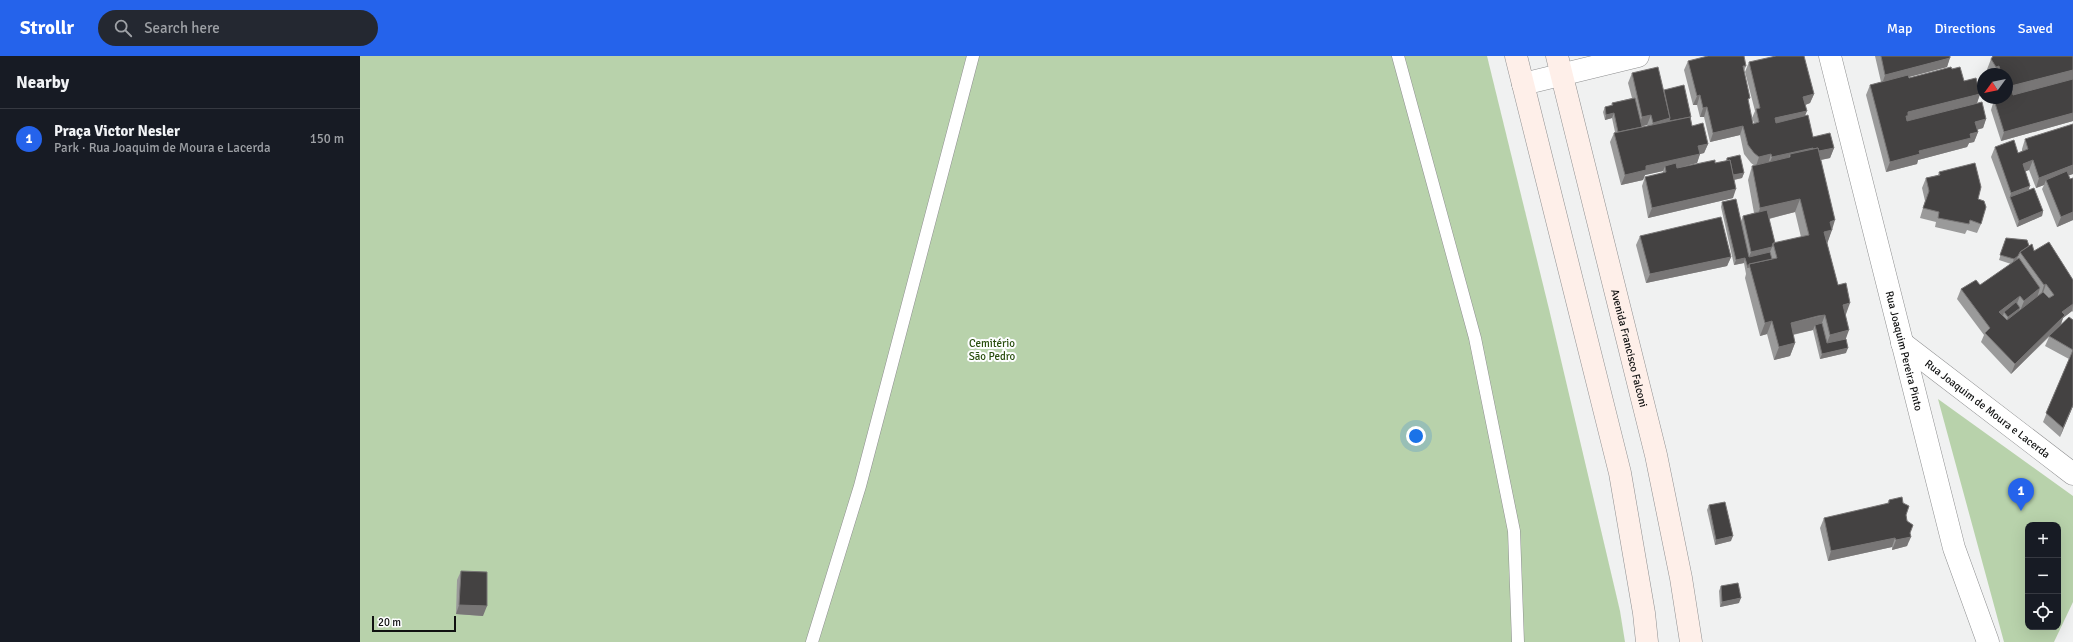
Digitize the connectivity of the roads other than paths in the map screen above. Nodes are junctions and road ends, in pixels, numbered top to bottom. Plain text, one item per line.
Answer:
1 (973, 56) edge
2 (1398, 56) edge
3 (1516, 56) edge
4 (1638, 56) edge
5 (1830, 56) edge
6 (1559, 65) edge
7 (1523, 84) junction
8 (1902, 343) junction
9 (2073, 474) edge
10 (812, 642) edge
11 (1518, 642) edge
12 (1647, 642) edge
13 (1691, 642) edge
14 (1988, 642) edge

1 - 10 lane
2 - 11 lane
3 - 7 main road
4 - 6 street
5 - 8 street, Rua Joaquim Pereira Pinto
6 - 7 street
6 - 13 main road, Avenida Francisco Falconi
7 - 12 main road
8 - 9 street, Rua Joaquim de Moura e Lacerda
8 - 14 street, Rua Joaquim Pereira Pinto

